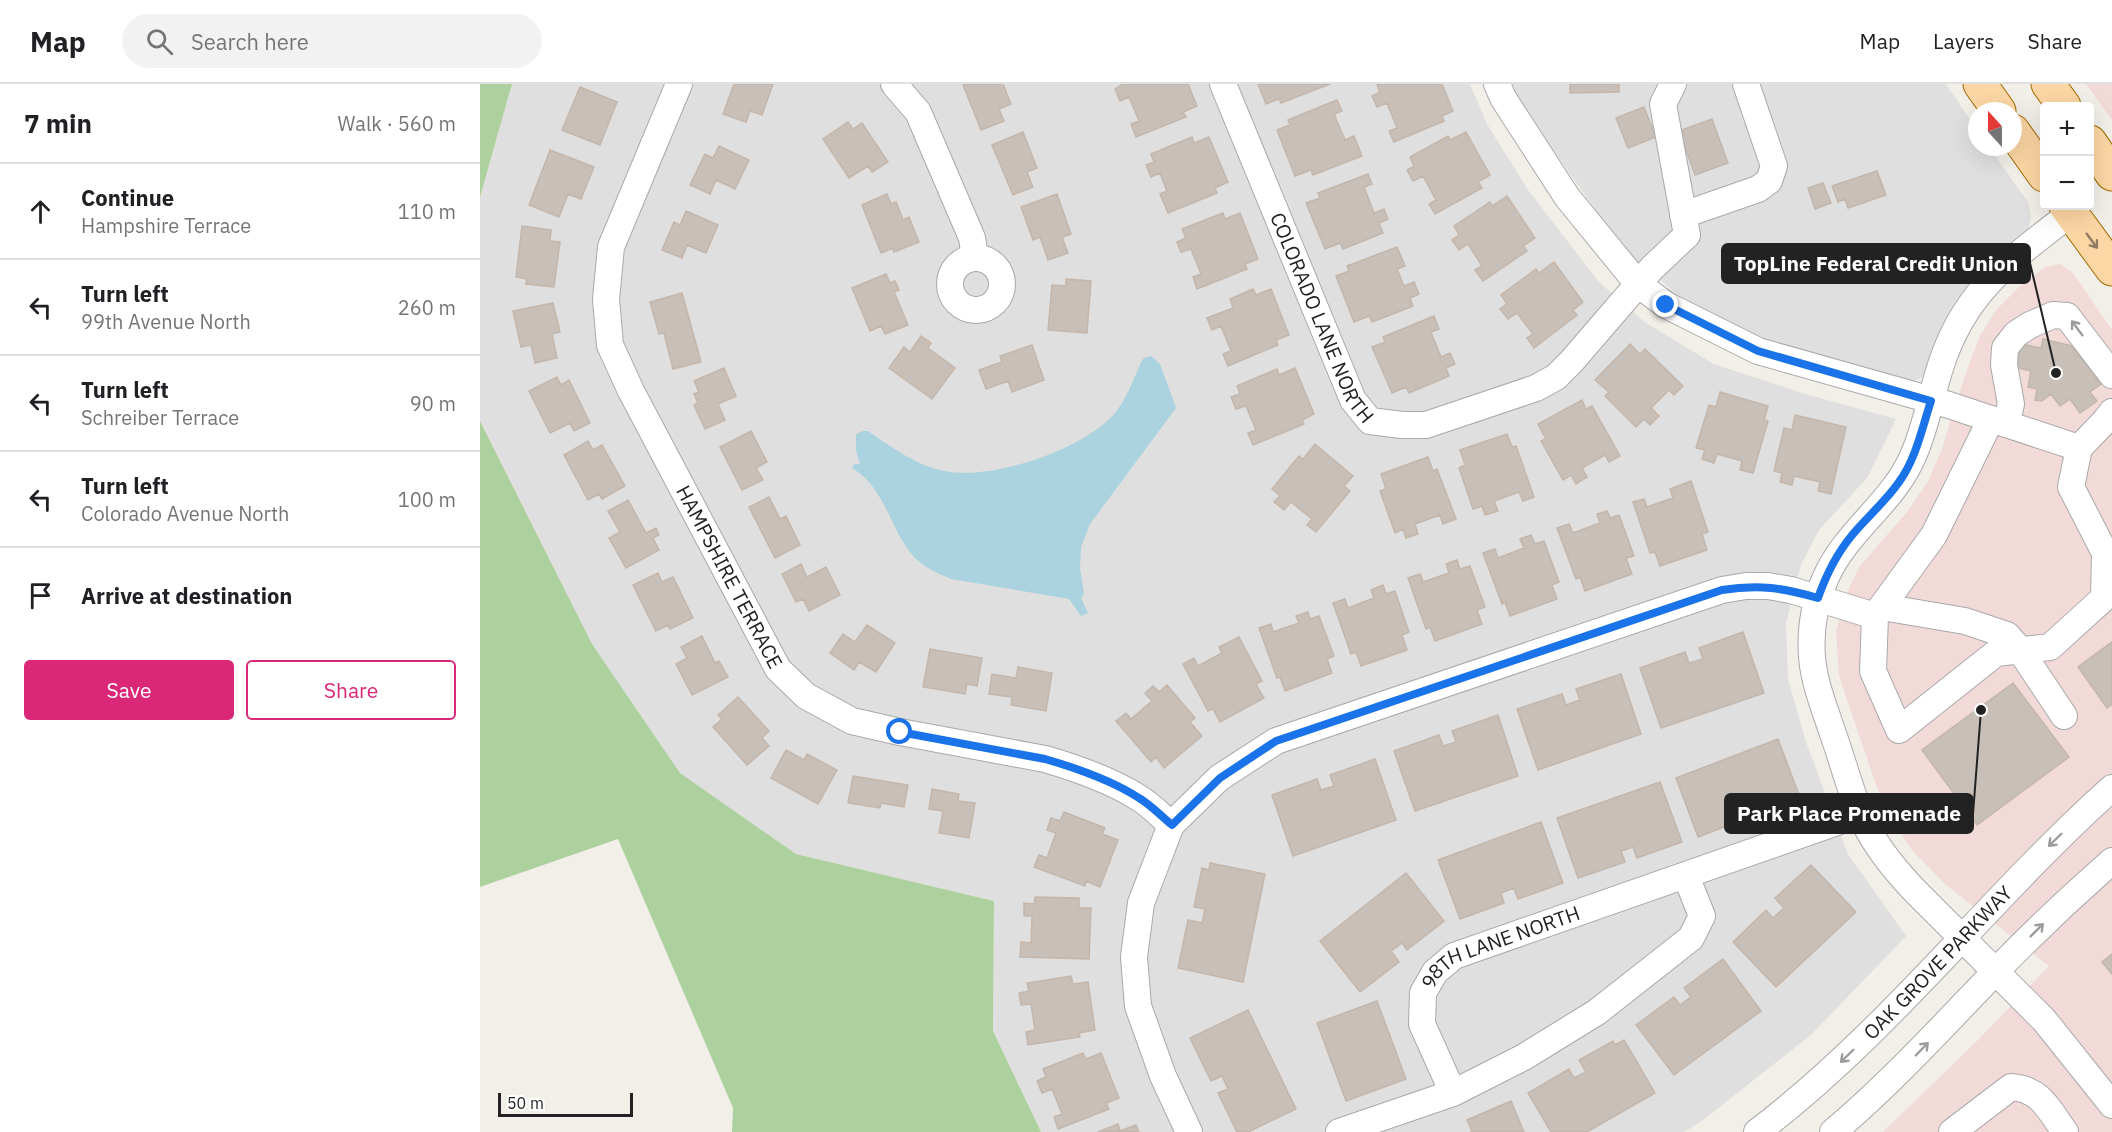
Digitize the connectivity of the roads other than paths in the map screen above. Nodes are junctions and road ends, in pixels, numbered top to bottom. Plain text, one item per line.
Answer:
1 (678, 84) edge
2 (894, 84) edge
3 (1223, 84) edge
4 (1497, 84) edge
5 (1673, 84) edge
6 (1746, 84) edge
7 (1980, 84) edge
8 (2048, 84) edge
9 (1993, 102) edge
10 (2061, 102) edge
11 (2022, 144) edge
12 (2094, 148) edge
13 (2040, 170) edge
14 (2112, 174) edge
15 (2067, 210) edge
16 (2069, 210) edge
17 (1683, 215) junction
18 (975, 258) dead end
19 (2112, 269) edge
20 (1638, 284) junction
21 (2112, 375) edge
22 (1931, 401) junction
23 (2112, 411) edge
24 (1998, 422) junction
25 (2079, 448) junction
26 (1818, 598) junction
27 (1879, 612) junction
28 (2020, 650) junction
29 (2064, 716) dead end
30 (2112, 788) edge
31 (1860, 814) junction
32 (1172, 825) junction
33 (2112, 861) edge
34 (1686, 876) junction
35 (1960, 938) junction
36 (1996, 971) junction
37 (1453, 1093) junction
38 (2112, 1105) edge
39 (1190, 1132) edge
40 (1340, 1132) edge
41 (1757, 1132) edge
42 (1833, 1132) edge
43 (1952, 1132) edge
44 (2065, 1132) edge

1 - 32 street, HAMPSHIRE TERRACE
2 - 18 street
3 - 20 street, COLORADO LANE NORTH
4 - 20 street
5 - 17 street
6 - 17 street
7 - 9 main road
8 - 10 main road
11 - 13 main road
12 - 14 main road
15 - 22 street
16 -> 19 main road
17 - 20 street, COLORADO LANE NORTH
20 - 22 street
21 -> 24 street
22 - 24 street
22 - 26 street
23 - 25 street
24 - 25 street
24 - 27 street
25 - 28 street
26 - 27 street
26 - 31 street
26 - 32 street
27 - 28 street
27 - 28 street
28 - 29 street
30 -> 35 street, OAK GROVE PARKWAY
31 - 34 street, 98TH LANE NORTH
31 - 35 street
32 - 39 street
36 -> 33 street
34 - 37 street
34 - 37 street, 98TH LANE NORTH
35 - 36 street
35 -> 41 street, OAK GROVE PARKWAY
36 - 38 street
42 -> 36 street
37 - 40 street
43 - 44 street

